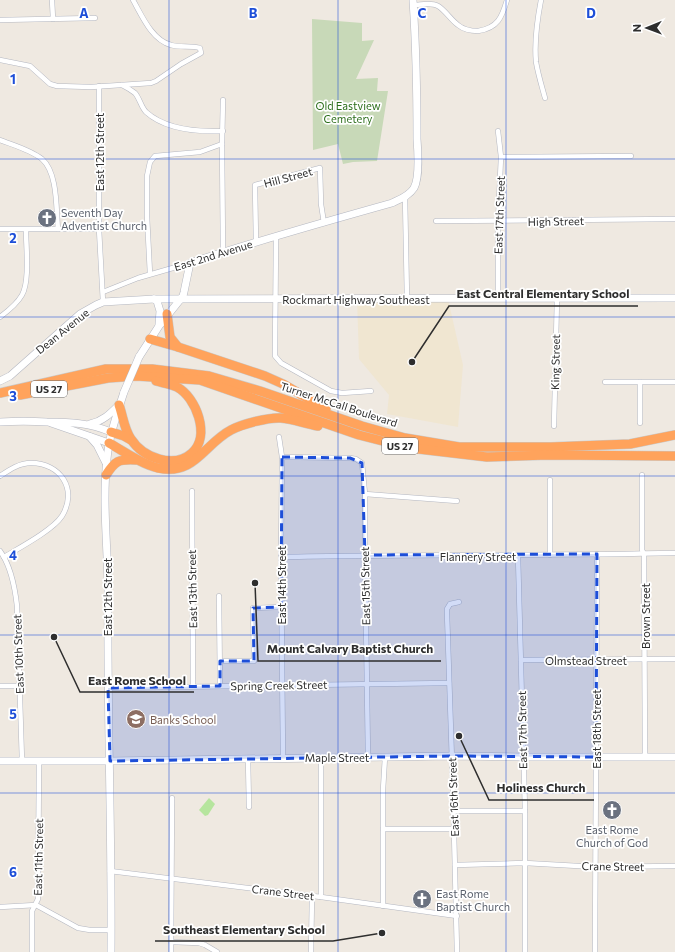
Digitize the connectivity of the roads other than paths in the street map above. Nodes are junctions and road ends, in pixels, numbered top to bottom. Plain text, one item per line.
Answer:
1 (52, 0) edge
2 (133, 0) edge
3 (507, 0) edge
4 (541, 0) edge
5 (413, 3) edge
6 (95, 18) dead end
7 (53, 19) junction
8 (0, 20) edge
9 (0, 60) edge
10 (121, 84) junction
11 (99, 86) junction
12 (545, 98) dead end
13 (223, 100) dead end
14 (223, 131) junction
15 (498, 131) dead end
16 (0, 140) edge
17 (222, 144) junction
18 (630, 156) dead end
19 (501, 157) junction
20 (405, 196) junction
21 (675, 219) edge
22 (436, 221) dead end
23 (498, 222) junction
24 (324, 223) junction
25 (0, 229) edge
26 (58, 229) junction
27 (99, 229) junction
28 (26, 230) junction
29 (276, 236) junction
30 (256, 242) junction
31 (223, 252) junction
32 (190, 263) junction
33 (150, 274) junction
34 (103, 292) junction
35 (557, 298) junction
36 (675, 298) edge
37 (276, 299) junction
38 (407, 299) junction
39 (498, 299) junction
40 (154, 300) junction
41 (180, 300) junction
42 (103, 302) junction
43 (167, 314) junction
44 (0, 317) edge
45 (159, 326) junction
46 (150, 339) junction
47 (178, 346) junction
48 (136, 376) junction
49 (0, 381) edge
50 (605, 382) dead end
51 (640, 382) junction
52 (675, 382) edge
53 (371, 391) dead end
54 (0, 394) edge
55 (0, 399) edge
56 (120, 405) junction
57 (342, 418) junction
58 (0, 422) edge
59 (46, 422) junction
60 (640, 423) dead end
61 (88, 424) junction
62 (554, 426) dead end
63 (111, 432) junction
64 (88, 435) junction
65 (359, 435) junction
66 (675, 435) edge
67 (279, 437) dead end
68 (131, 440) junction
69 (109, 443) junction
70 (282, 456) junction
71 (675, 456) edge
72 (138, 460) junction
73 (107, 464) junction
74 (106, 475) junction
75 (642, 475) dead end
76 (0, 476) edge
77 (550, 480) dead end
78 (192, 491) dead end
79 (365, 494) junction
80 (457, 501) dead end
81 (0, 552) edge
82 (675, 553) edge
83 (597, 554) junction
84 (644, 554) junction
85 (364, 555) junction
86 (550, 555) junction
87 (518, 556) junction
88 (4, 557) junction
89 (281, 557) junction
90 (219, 596) dead end
91 (459, 602) dead end
92 (281, 607) junction
93 (645, 659) junction
94 (675, 659) edge
95 (521, 660) junction
96 (597, 660) junction
97 (220, 661) junction
98 (449, 683) junction
99 (366, 684) junction
100 (282, 685) junction
101 (0, 686) edge
102 (19, 686) junction
103 (193, 686) junction
104 (220, 686) junction
105 (108, 688) junction
106 (452, 756) junction
107 (321, 757) junction
108 (368, 757) junction
109 (385, 757) junction
110 (523, 757) junction
111 (596, 757) junction
112 (645, 757) junction
113 (675, 757) edge
114 (283, 758) junction
115 (248, 759) junction
116 (39, 760) junction
117 (0, 761) edge
118 (22, 761) junction
119 (110, 761) junction
120 (172, 798) dead end
121 (248, 807) dead end
122 (453, 811) junction
123 (525, 811) junction
124 (383, 829) junction
125 (453, 829) junction
126 (525, 864) junction
127 (455, 865) junction
128 (675, 866) edge
129 (596, 867) junction
130 (110, 870) junction
131 (172, 878) junction
132 (312, 896) junction
133 (321, 897) junction
134 (0, 906) edge
135 (36, 906) junction
136 (383, 906) junction
137 (457, 916) junction
138 (111, 930) junction
139 (171, 942) junction
140 (32, 952) edge
141 (111, 952) edge
142 (171, 952) edge
143 (217, 952) edge
144 (311, 952) edge
145 (457, 952) edge
146 (525, 952) edge
147 (595, 952) edge

1 - 7 street
2 - 10 street
3 - 5 street
4 - 12 street
5 - 20 main road
6 - 7 street
7 - 8 street
9 - 11 street
10 - 11 street
10 - 14 street
11 - 27 street, East 12th Street
13 - 14 street
14 - 17 street
15 - 19 street, East 17th Street
16 - 26 street
17 - 31 street
17 - 33 street
18 - 19 street
19 - 23 street, East 17th Street
20 - 24 main road, East 2nd Avenue
20 - 38 street
21 - 23 street, High Street
22 - 23 street, High Street
23 - 39 street, East 17th Street
24 - 29 main road, East 2nd Avenue
24 - 30 street, Hill Street
25 - 28 street
26 - 27 street
26 - 28 street
27 - 34 street, East 12th Street
28 - 44 street
29 - 30 main road, East 2nd Avenue
29 - 37 street
30 - 31 main road, East 2nd Avenue
31 - 32 main road, East 2nd Avenue
32 - 33 street, East 2nd Avenue
32 - 41 main road, East 12th Street
33 - 34 street, East 2nd Avenue
34 - 42 street, East 12th Street
35 - 36 main road, Rockmart Highway Southeast
35 - 39 main road, Rockmart Highway Southeast
35 - 62 street, King Street
37 - 38 main road, Rockmart Highway Southeast
37 - 41 main road, Rockmart Highway Southeast
37 - 53 street
38 - 39 main road, Rockmart Highway Southeast
40 - 41 main road, Dean Avenue
40 - 42 main road, Dean Avenue
40 - 45 main road
41 - 43 main road, East 12th Street
42 - 49 main road, Dean Avenue
43 - 45 main road, East 12th Street
43 - 47 highway
45 - 46 main road, East 12th Street
46 - 47 highway
46 - 56 main road, East 12th Street, bridge
47 - 57 highway
48 - 55 highway, Turner McCall Boulevard / US 27
48 - 65 highway, Turner McCall Boulevard / US 27
48 - 68 highway
50 - 51 street
51 - 52 street
51 - 60 street
54 - 57 highway, Turner McCall Boulevard / US 27
56 - 61 main road
56 - 63 main road, East 12th Street
56 - 68 highway
57 - 66 highway, Turner McCall Boulevard / US 27
58 - 59 main road
59 - 61 main road
59 - 64 main road
61 - 63 main road
63 - 68 highway
63 - 69 main road, East 12th Street
64 - 69 main road
64 - 73 main road
65 - 71 highway, Turner McCall Boulevard / US 27
65 - 72 highway
67 - 70 street, East 14th Street
69 - 72 highway
69 - 73 main road, East 12th Street
70 - 79 street, East 15th Street
70 - 89 street, East 14th Street
72 - 74 highway
73 - 74 main road, East 12th Street
74 - 105 main road, East 12th Street
75 - 84 street, Brown Street
76 - 88 street
77 - 86 street
78 - 103 street, East 13th Street
79 - 80 street
79 - 85 street, East 15th Street
81 - 88 street, East 10th Street
82 - 84 street, Flannery Street
83 - 84 street, Flannery Street
83 - 86 street, Flannery Street
83 - 96 street, East 18th Street
84 - 93 street, Brown Street
85 - 87 street, Flannery Street
85 - 89 street, Flannery Street
85 - 99 street, East 15th Street
86 - 87 street, Flannery Street
87 - 95 street, East 17th Street
88 - 102 street, East 10th Street
89 - 92 street, East 14th Street
90 - 97 street
91 - 98 street, East 16th Street
92 - 97 street
92 - 100 street, East 14th Street
93 - 94 street, Olmstead Street
93 - 96 street, Olmstead Street
93 - 112 street, Brown Street
95 - 96 street, Olmstead Street
95 - 110 street, East 17th Street
96 - 111 street, East 18th Street
97 - 104 street
98 - 99 street, Spring Creek Street
98 - 106 street, East 16th Street
99 - 100 street, Spring Creek Street
99 - 108 street, East 15th Street
100 - 104 street, Spring Creek Street
100 - 114 street, East 14th Street
101 - 102 street
102 - 118 street, East 10th Street
103 - 104 street, Spring Creek Street
103 - 105 street, Spring Creek Street
105 - 119 main road, East 12th Street
106 - 109 main road, Maple Street
106 - 110 main road, Maple Street
106 - 122 street, East 16th Street
107 - 108 main road, Maple Street
107 - 114 main road, Maple Street
107 - 133 street
108 - 109 main road, Maple Street
109 - 124 street
110 - 111 main road, Maple Street
110 - 123 street, East 17th Street
111 - 112 main road, Maple Street
111 - 129 street, East 18th Street
112 - 113 main road, Maple Street
114 - 115 main road, Maple Street
115 - 119 main road, Maple Street
115 - 121 street
116 - 118 main road, Maple Street
116 - 119 main road, Maple Street
116 - 135 street, East 11th Street
117 - 118 main road, Maple Street
119 - 130 main road, East 12th Street
120 - 131 street
122 - 123 street
122 - 125 street, East 16th Street
123 - 126 street, East 17th Street
124 - 125 street
124 - 136 street
125 - 127 street, East 16th Street
126 - 127 street, Crane Street
126 - 129 street, Crane Street
126 - 146 street, East 17th Street
127 - 137 street, East 16th Street
128 - 129 street, Crane Street
129 - 147 street, East 18th Street
130 - 131 street, Crane Street
130 - 138 main road, East 12th Street
131 - 132 street, Crane Street
131 - 139 street
132 - 133 street, Crane Street
132 - 144 street
133 - 136 street, Crane Street
134 - 135 street
135 - 138 street
135 - 140 street, East 11th Street
136 - 137 street, Crane Street
137 - 145 street, East 16th Street
138 - 141 main road, East 12th Street
139 - 142 street
139 - 143 street

